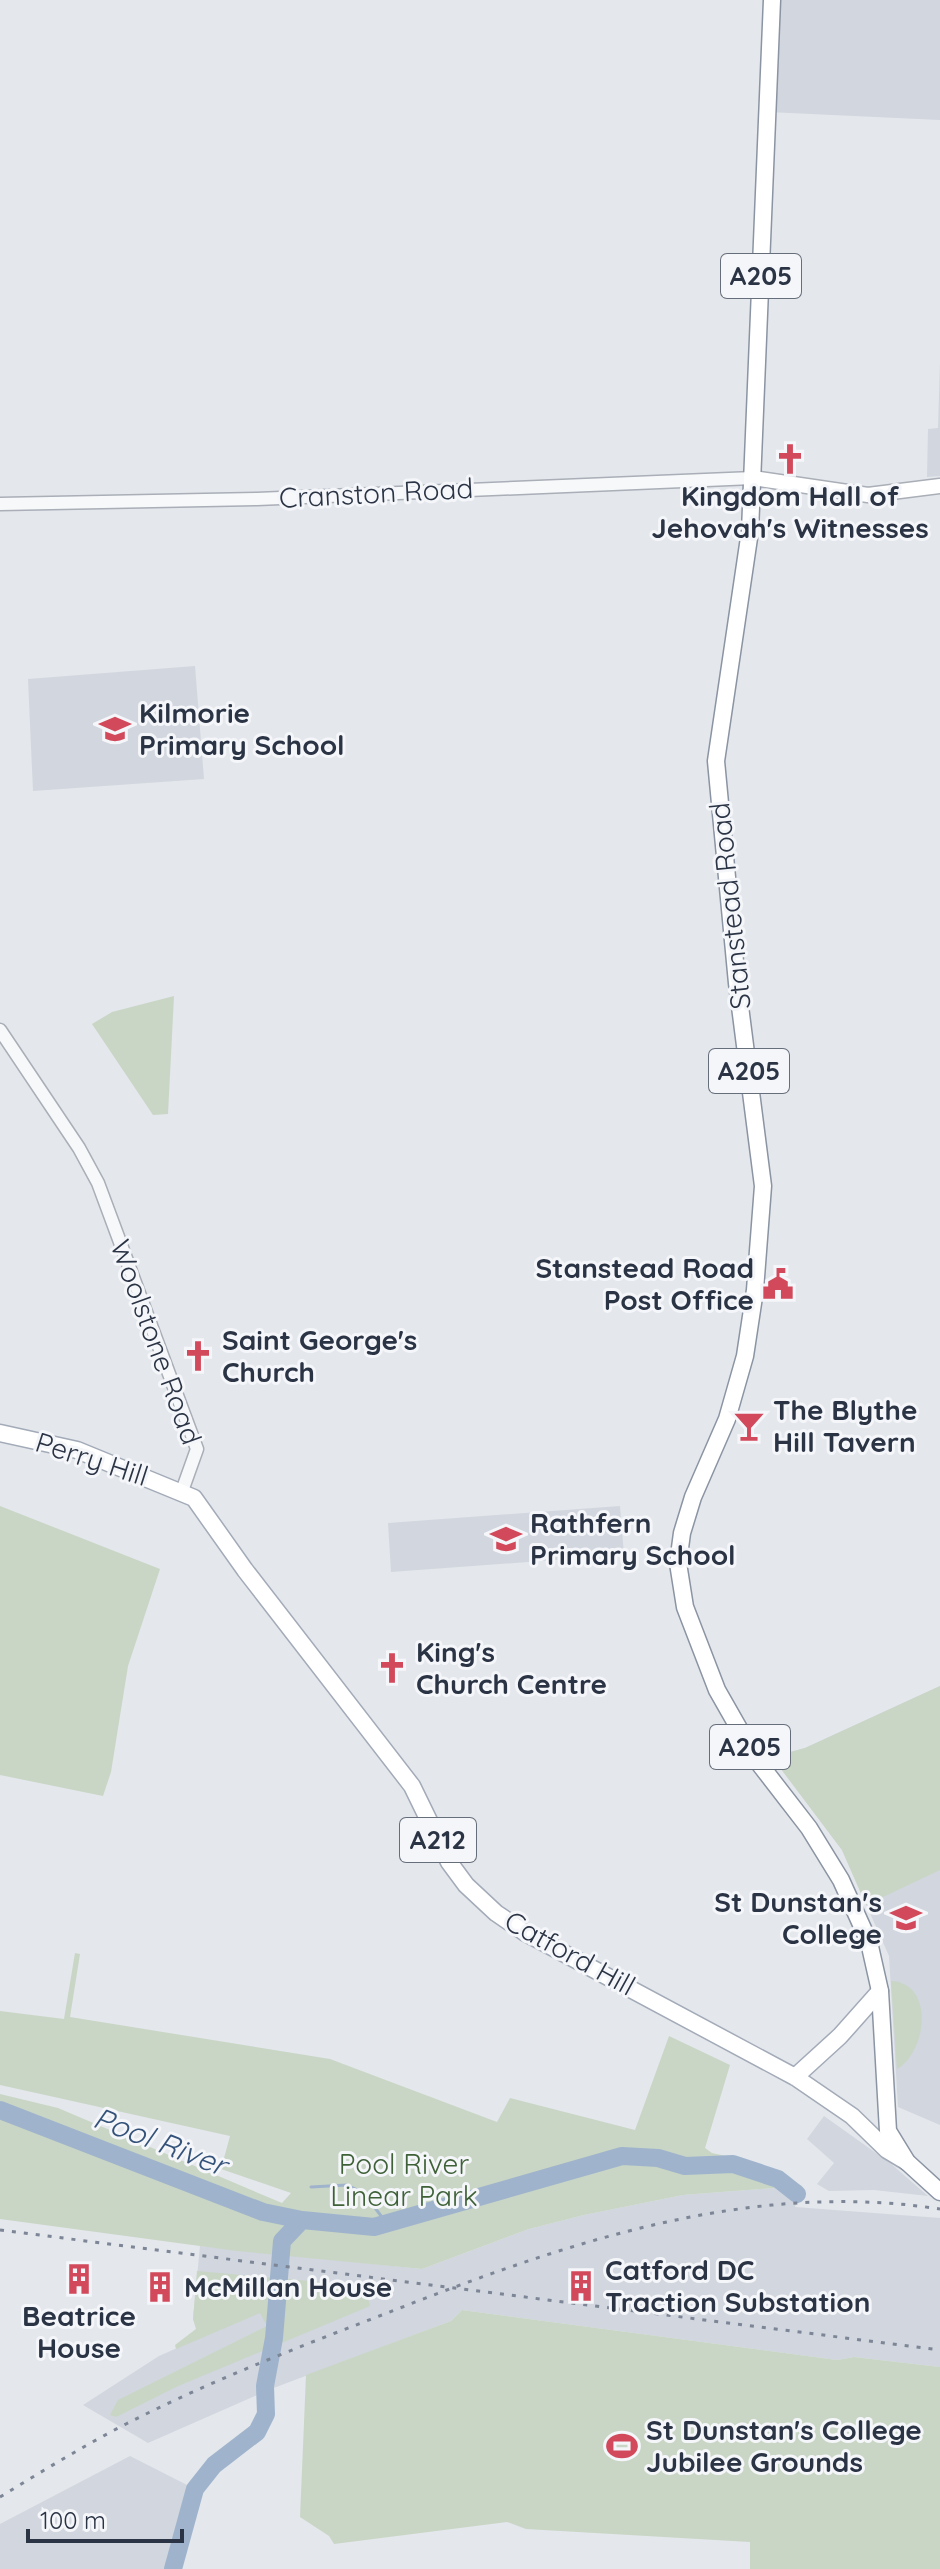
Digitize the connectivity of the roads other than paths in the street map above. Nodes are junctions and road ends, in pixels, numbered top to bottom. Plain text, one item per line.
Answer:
1 (772, 0) edge
2 (753, 478) junction
3 (940, 486) edge
4 (0, 504) edge
5 (0, 1030) edge
6 (0, 1433) edge
7 (182, 1491) junction
8 (880, 1991) junction
9 (795, 2077) junction
10 (852, 2116) junction
11 (888, 2131) junction
12 (907, 2162) junction
13 (940, 2192) edge

1 - 2 main road, Stanstead Road / A205
2 - 3 main road
2 - 4 street, Cranston Road
2 - 8 main road, Stanstead Road / A205
5 - 7 street, Woolstone Road
6 - 7 main road, Perry Hill / A212
7 - 9 main road, Catford Hill / A212
8 - 9 main road
8 - 11 main road, Stanstead Road / A205
9 - 10 main road, Catford Hill / A212
10 - 11 main road, Catford Hill / A212
10 - 12 main road, Catford Hill / A212
11 - 12 main road, Stanstead Road / A205
12 - 13 main road, Catford Hill / A205

